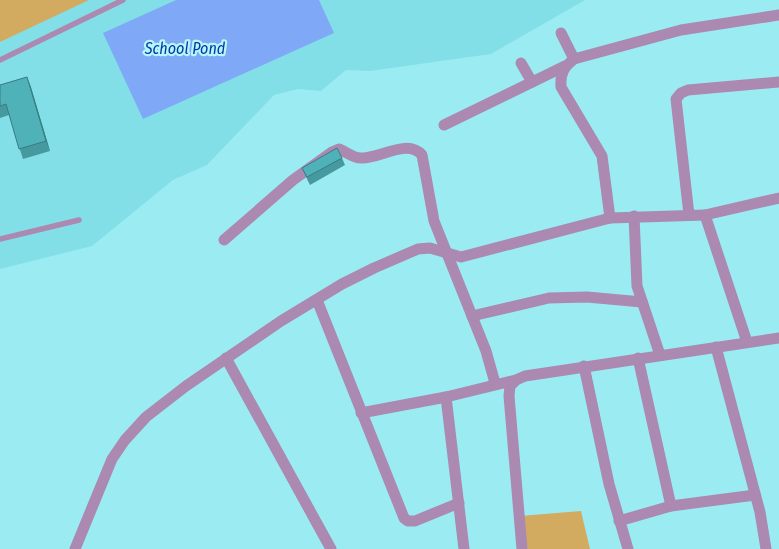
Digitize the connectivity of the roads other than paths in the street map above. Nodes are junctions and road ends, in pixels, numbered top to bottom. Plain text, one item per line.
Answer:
1 (123, 0) edge
2 (779, 15) edge
3 (561, 32) dead end
4 (0, 60) edge
5 (570, 62) junction
6 (521, 63) dead end
7 (532, 82) junction
8 (779, 82) edge
9 (444, 125) dead end
10 (779, 198) edge
11 (689, 215) junction
12 (705, 215) junction
13 (634, 216) junction
14 (610, 218) junction
15 (78, 220) dead end
16 (0, 239) edge
17 (224, 240) dead end
18 (447, 255) junction
19 (317, 300) junction
20 (642, 302) junction
21 (472, 316) junction
22 (779, 338) edge
23 (747, 342) junction
24 (716, 347) junction
25 (660, 355) junction
26 (226, 358) junction
27 (638, 358) junction
28 (584, 366) junction
29 (516, 380) junction
30 (495, 383) junction
31 (446, 397) junction
32 (361, 413) junction
33 (755, 495) junction
34 (459, 503) junction
35 (670, 506) junction
36 (619, 522) junction
37 (75, 549) edge
38 (331, 549) edge
39 (464, 549) edge
40 (522, 549) edge
41 (628, 549) edge
42 (766, 549) edge

1 - 4 lane
2 - 5 street
3 - 5 street
5 - 7 street
5 - 14 street
6 - 7 street
7 - 9 street
8 - 11 street
10 - 12 street
11 - 12 street
11 - 13 street
12 - 23 street
13 - 14 street
13 - 20 street
14 - 18 street
15 - 16 lane
17 - 18 street
18 - 19 street
18 - 21 street
19 - 26 street
19 - 32 street
20 - 21 street
20 - 25 street
21 - 30 street
22 - 23 street
23 - 24 street
24 - 25 street
24 - 33 street
25 - 27 street
26 - 37 street
26 - 38 street
27 - 28 street
27 - 35 street
28 - 29 street
28 - 36 street
29 - 30 street
29 - 40 street
30 - 31 street
31 - 32 street
31 - 34 street
32 - 34 street
33 - 35 street
33 - 42 street
34 - 39 street
35 - 36 street
36 - 41 street

